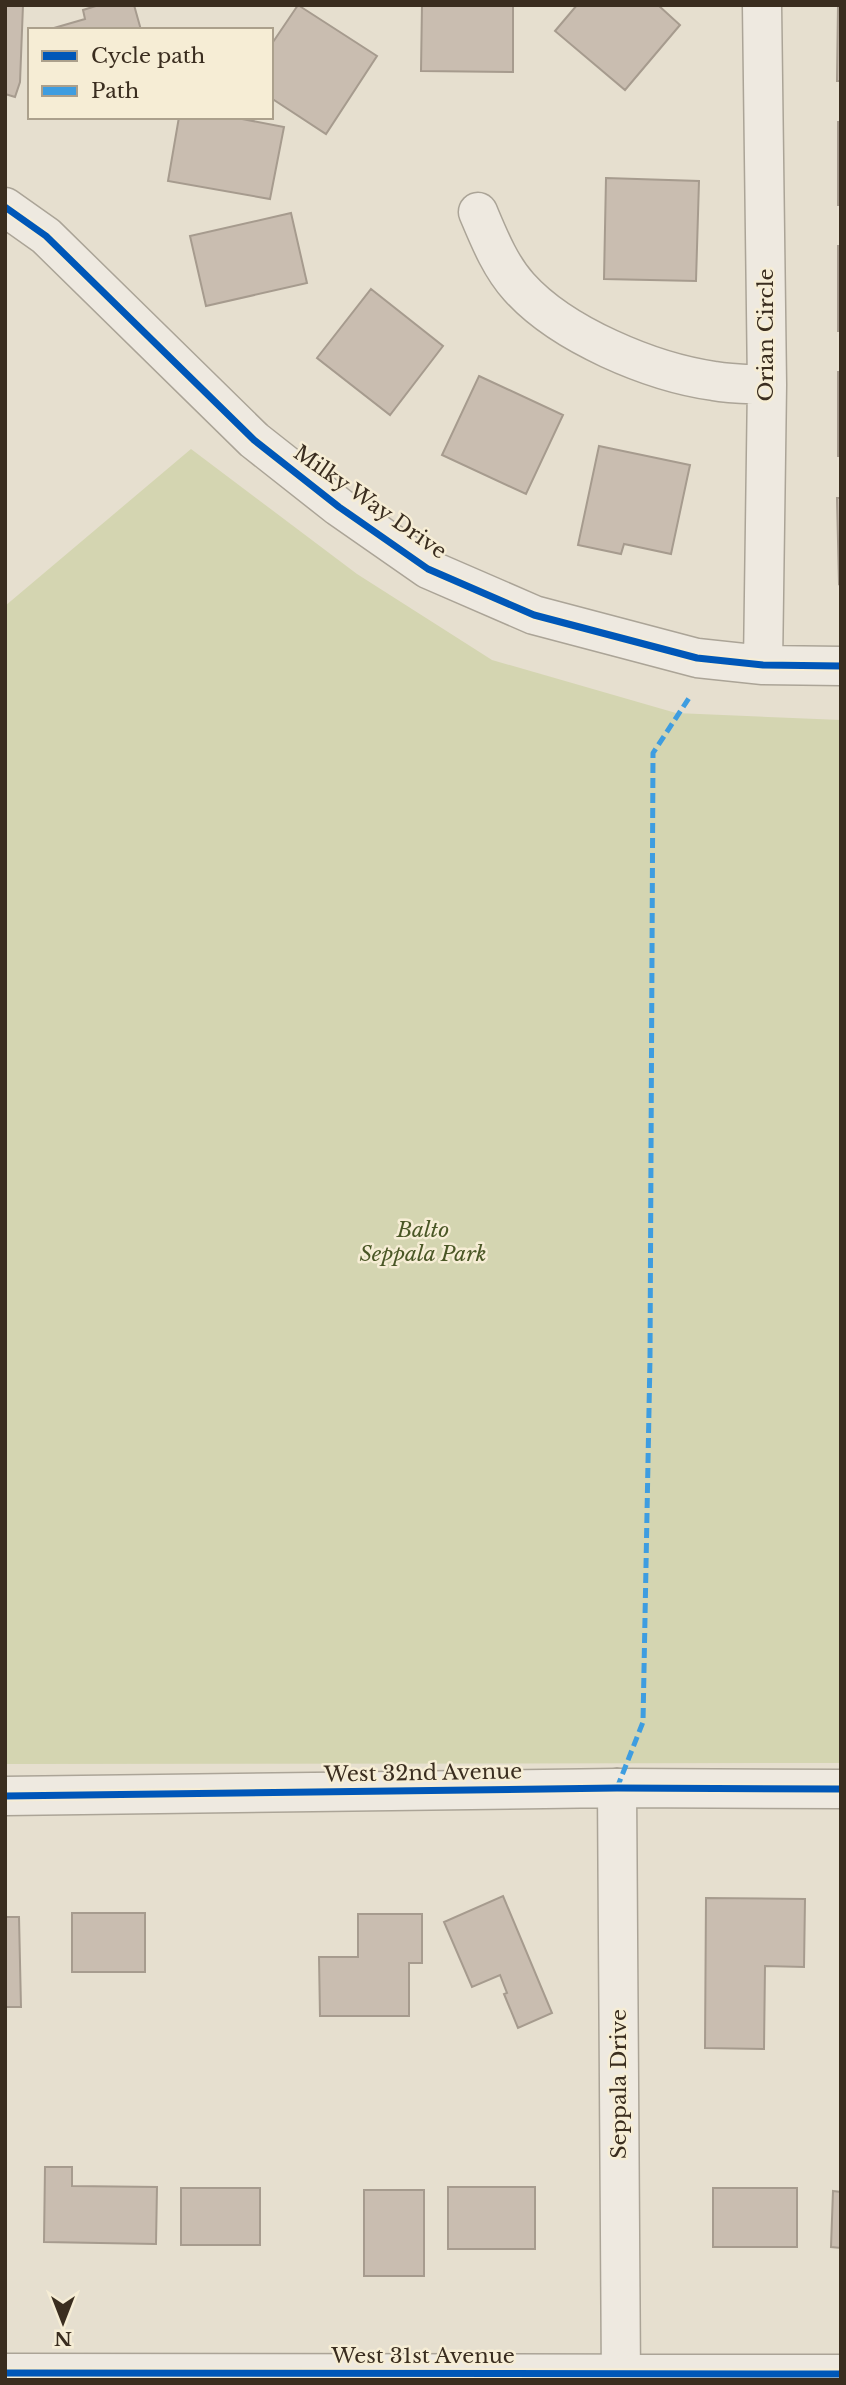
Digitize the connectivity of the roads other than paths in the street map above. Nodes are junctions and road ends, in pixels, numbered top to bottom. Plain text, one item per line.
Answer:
1 (762, 5) edge
2 (5, 207) edge
3 (478, 212) dead end
4 (767, 385) junction
5 (763, 665) junction
6 (841, 666) edge
7 (617, 1788) junction
8 (841, 1790) edge
9 (5, 1797) edge
10 (5, 2372) edge
11 (841, 2374) edge
12 (621, 2377) edge

1 - 4 street, Orian Circle
2 - 5 street, Milky Way Drive
3 - 4 street
4 - 5 street, Orian Circle
5 - 6 street, Milky Way Drive
7 - 8 street, West 32nd Avenue
7 - 9 street, West 32nd Avenue
7 - 12 street, Seppala Drive
10 - 12 street, West 31st Avenue
11 - 12 street, West 31st Avenue

